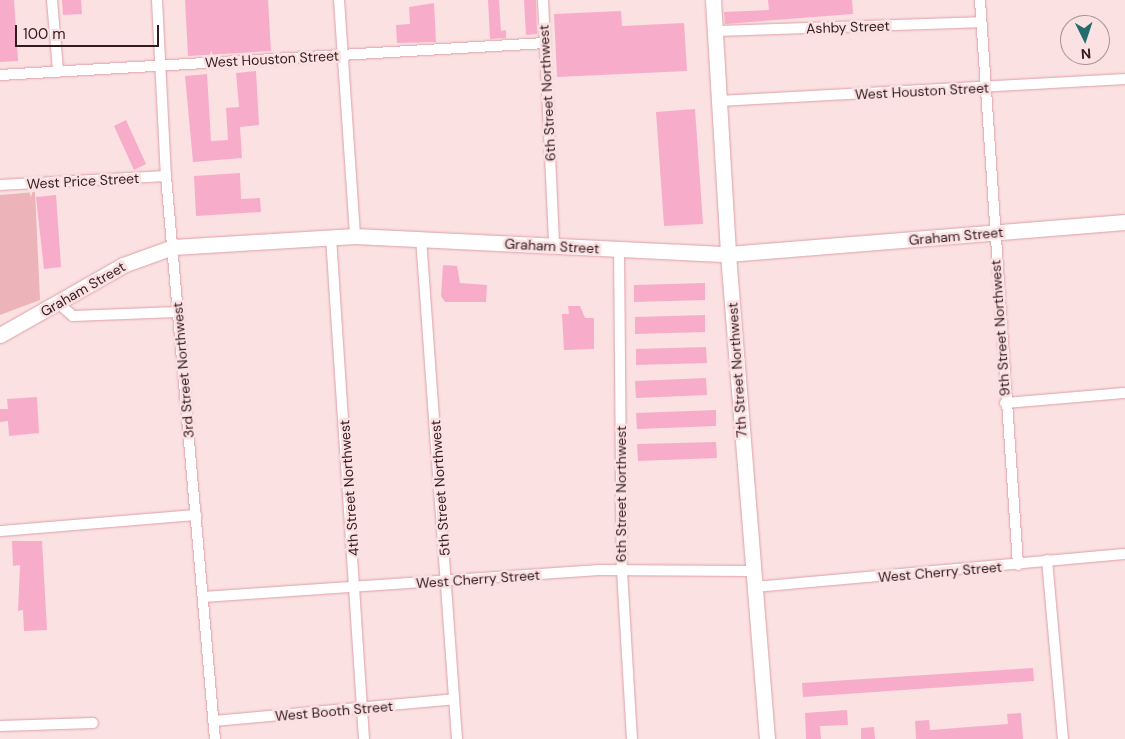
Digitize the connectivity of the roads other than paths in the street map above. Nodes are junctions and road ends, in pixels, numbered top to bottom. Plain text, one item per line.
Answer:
1 (52, 0) edge
2 (157, 0) edge
3 (339, 0) edge
4 (543, 0) edge
5 (713, 0) edge
6 (980, 0) edge
7 (982, 22) junction
8 (715, 31) junction
9 (545, 43) junction
10 (343, 55) junction
11 (162, 65) junction
12 (58, 70) junction
13 (0, 75) edge
14 (1125, 79) edge
15 (984, 88) junction
16 (719, 101) junction
17 (166, 176) junction
18 (0, 186) edge
19 (1125, 222) edge
20 (993, 233) junction
21 (355, 236) junction
22 (331, 237) junction
23 (421, 238) junction
24 (554, 246) junction
25 (173, 247) junction
26 (619, 250) junction
27 (728, 254) junction
28 (58, 303) junction
29 (177, 312) junction
30 (0, 335) edge
31 (1125, 393) edge
32 (1005, 403) junction
33 (196, 515) junction
34 (0, 531) edge
35 (1125, 554) edge
36 (1047, 560) junction
37 (1018, 565) junction
38 (622, 571) junction
39 (753, 571) junction
40 (447, 581) junction
41 (357, 587) junction
42 (754, 587) junction
43 (203, 597) junction
44 (454, 700) junction
45 (363, 709) junction
46 (214, 721) junction
47 (93, 723) dead end
48 (0, 726) edge
49 (215, 739) edge
50 (364, 739) edge
51 (457, 739) edge
52 (632, 739) edge
53 (767, 739) edge
54 (1063, 739) edge

1 - 12 street
2 - 11 street, 3rd Street Northwest
3 - 10 street
4 - 9 street, 6th Street Northwest
5 - 8 street, 7th Street Northwest
6 - 7 street, 9th Street Northwest
7 - 8 street, Ashby Street
7 - 15 street, 9th Street Northwest
8 - 16 street, 7th Street Northwest
9 - 10 street, West Houston Street
9 - 24 street, 6th Street Northwest
10 - 11 street, West Houston Street
10 - 21 street
11 - 12 street, West Houston Street
11 - 17 street, 3rd Street Northwest
12 - 13 street, West Houston Street
14 - 15 street, West Houston Street
15 - 16 street, West Houston Street
15 - 20 street, 9th Street Northwest
16 - 27 street, 7th Street Northwest
17 - 18 street, West Price Street
17 - 25 street, 3rd Street Northwest
19 - 20 street, Graham Street
20 - 27 street, Graham Street
20 - 32 street, 9th Street Northwest
21 - 22 street, Graham Street
21 - 23 street, Graham Street
22 - 25 street, Graham Street
22 - 41 street, 4th Street Northwest
23 - 24 street, Graham Street
23 - 40 street, 5th Street Northwest
24 - 26 street, Graham Street
25 - 28 street, Graham Street
25 - 29 street, 3rd Street Northwest
26 - 27 street, Graham Street
26 - 38 street, 6th Street Northwest
27 - 39 street, 7th Street Northwest
28 - 29 street
28 - 30 street, Graham Street
29 - 33 street, 3rd Street Northwest
31 - 32 street
32 - 37 street, 9th Street Northwest
33 - 34 street
33 - 43 street, 3rd Street Northwest
35 - 36 street, West Cherry Street
36 - 37 street, West Cherry Street
36 - 54 street
37 - 42 street, West Cherry Street
38 - 39 street, West Cherry Street
38 - 40 street, West Cherry Street
38 - 52 street, 6th Street Northwest
39 - 42 street, 7th Street Northwest
40 - 41 street, West Cherry Street
40 - 44 street, 5th Street Northwest
41 - 43 street, West Cherry Street
41 - 45 street, 4th Street Northwest
42 - 53 street, 7th Street Northwest
43 - 46 street, 3rd Street Northwest
44 - 45 street, West Booth Street
44 - 51 street, 5th Street Northwest
45 - 46 street, West Booth Street
45 - 50 street, 4th Street Northwest
46 - 49 street, 3rd Street Northwest
47 - 48 street

